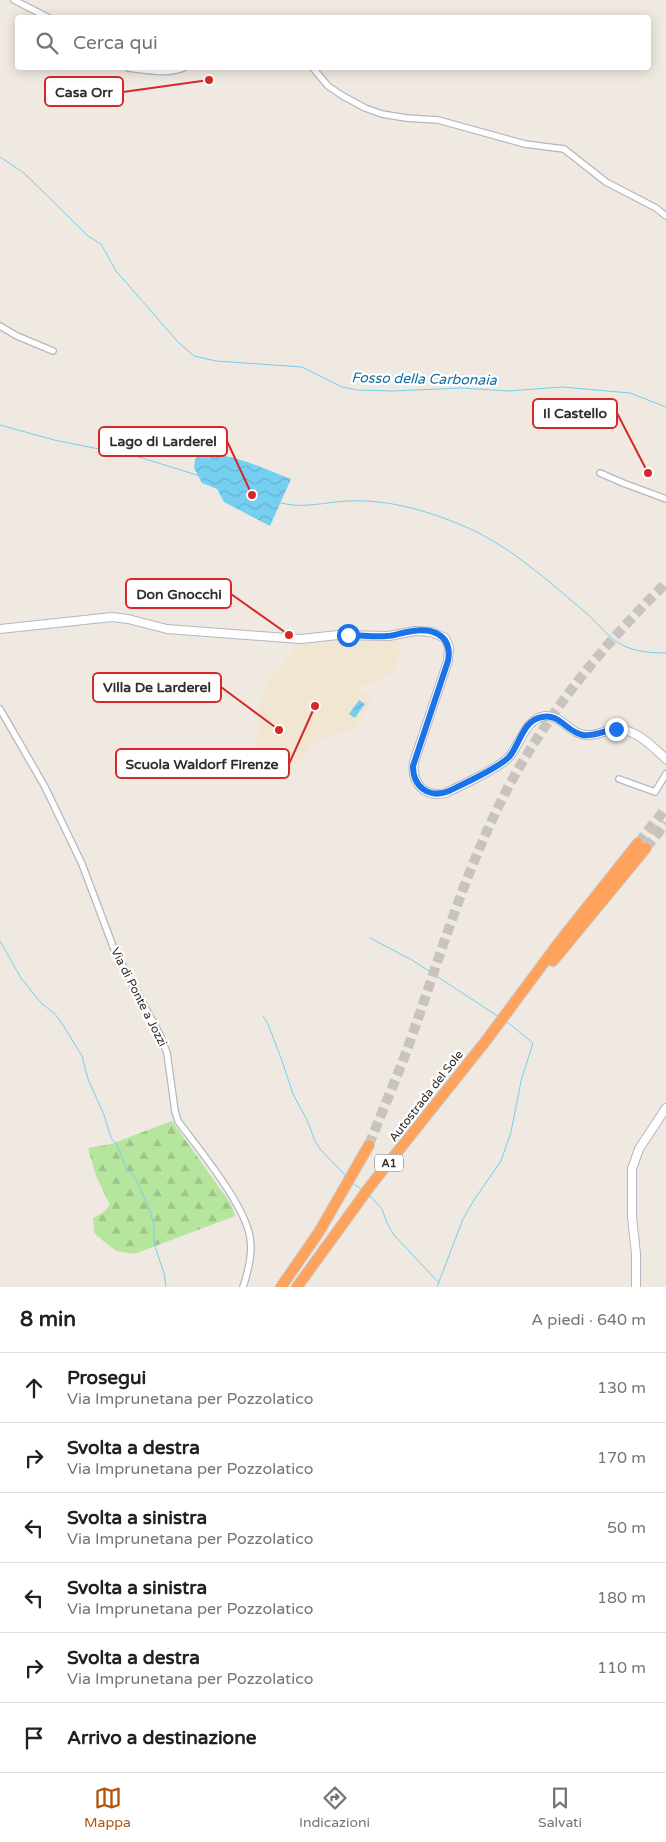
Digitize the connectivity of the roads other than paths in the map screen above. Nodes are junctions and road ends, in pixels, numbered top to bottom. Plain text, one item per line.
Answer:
1 (14, 0) edge
2 (43, 15) edge
3 (145, 70) edge
4 (175, 70) edge
5 (314, 70) edge
6 (666, 216) edge
7 (0, 326) edge
8 (53, 351) dead end
9 (600, 473) dead end
10 (666, 499) edge
11 (0, 629) edge
12 (0, 708) edge
13 (666, 759) edge
14 (666, 774) edge
15 (619, 779) dead end
16 (642, 845) tunnel mouth
17 (666, 1108) edge
18 (369, 1145) tunnel mouth
19 (243, 1287) edge
20 (281, 1287) edge
21 (297, 1287) edge
22 (636, 1287) edge

1 - 2 street
3 - 4 street
5 - 6 street
7 - 8 street
9 - 10 street
11 - 13 main road
12 - 19 street, Via di Ponte a Jozzi
14 - 15 street
16 - 21 highway, Autostrada del Sole / A1
17 - 22 main road
18 - 20 highway, A1

